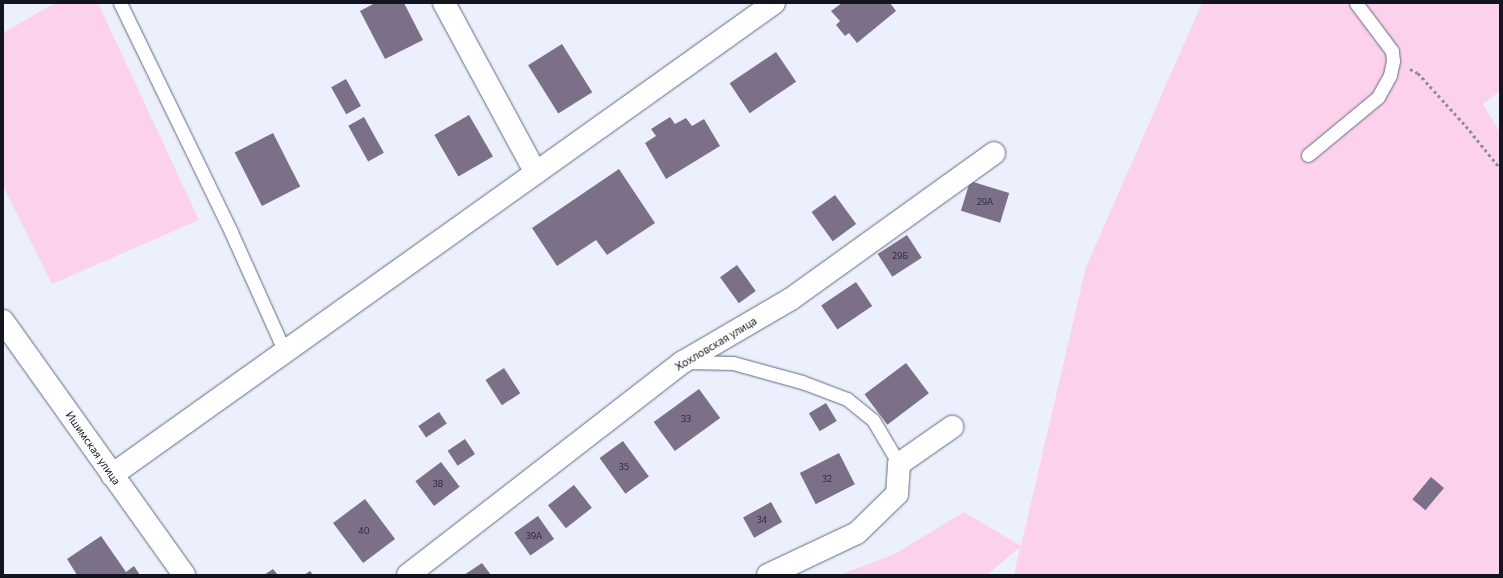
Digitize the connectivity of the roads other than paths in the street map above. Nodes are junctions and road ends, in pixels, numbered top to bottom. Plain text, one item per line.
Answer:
1 (120, 3) edge
2 (444, 3) edge
3 (774, 3) edge
4 (1356, 3) edge
5 (994, 153) dead end
6 (1308, 155) dead end
7 (536, 173) junction
8 (3, 321) edge
9 (285, 352) junction
10 (683, 362) junction
11 (952, 427) dead end
12 (899, 464) junction
13 (112, 475) junction
14 (184, 575) edge
15 (408, 575) edge
16 (768, 575) edge

1 - 9 lane
2 - 7 street
3 - 7 street
4 - 6 lane
5 - 10 street, Хохловская улица
7 - 9 street
8 - 13 street, Ишимская улица
9 - 13 street
10 - 12 lane
10 - 15 street, Хохловская улица
11 - 12 street
12 - 16 street
13 - 14 street, Ишимская улица

